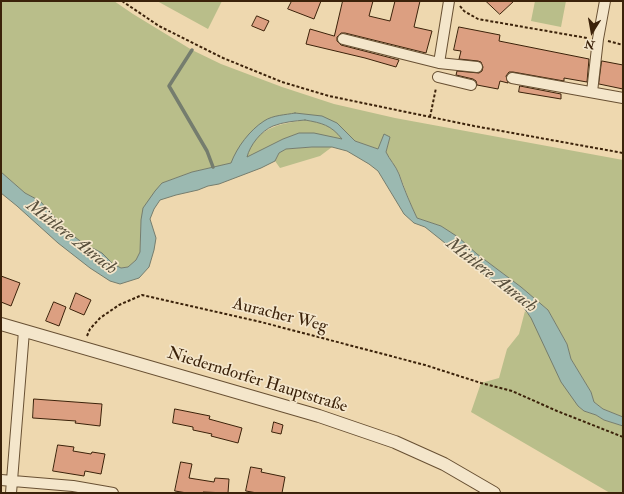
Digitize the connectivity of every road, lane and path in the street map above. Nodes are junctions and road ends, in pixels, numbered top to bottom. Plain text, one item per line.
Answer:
1 (122, 1) edge
2 (449, 1) edge
3 (605, 1) edge
4 (459, 6) dead end
5 (343, 39) dead end
6 (598, 39) junction
7 (623, 45) edge
8 (440, 63) junction
9 (477, 67) dead end
10 (438, 77) joint
11 (512, 78) dead end
12 (471, 85) dead end
13 (592, 92) junction
14 (623, 98) edge
15 (430, 117) junction
16 (623, 153) edge
17 (1, 324) edge
18 (24, 331) junction
19 (85, 339) dead end
20 (623, 437) edge
21 (6, 480) edge
22 (11, 493) edge
23 (113, 493) edge
24 (494, 493) edge

1 - 15 path
2 - 8 street
3 - 6 street
4 - 6 path
5 - 8 street
6 - 7 path
6 - 13 street
8 - 9 street
10 - 12 street
10 - 15 path
11 - 13 street
13 - 14 street
15 - 16 path
17 - 18 street, Niederndorfer Hauptstraße
18 - 21 street
18 - 24 street, Niederndorfer Hauptstraße
19 - 20 path, Auracher Weg
21 - 22 street
21 - 23 street

